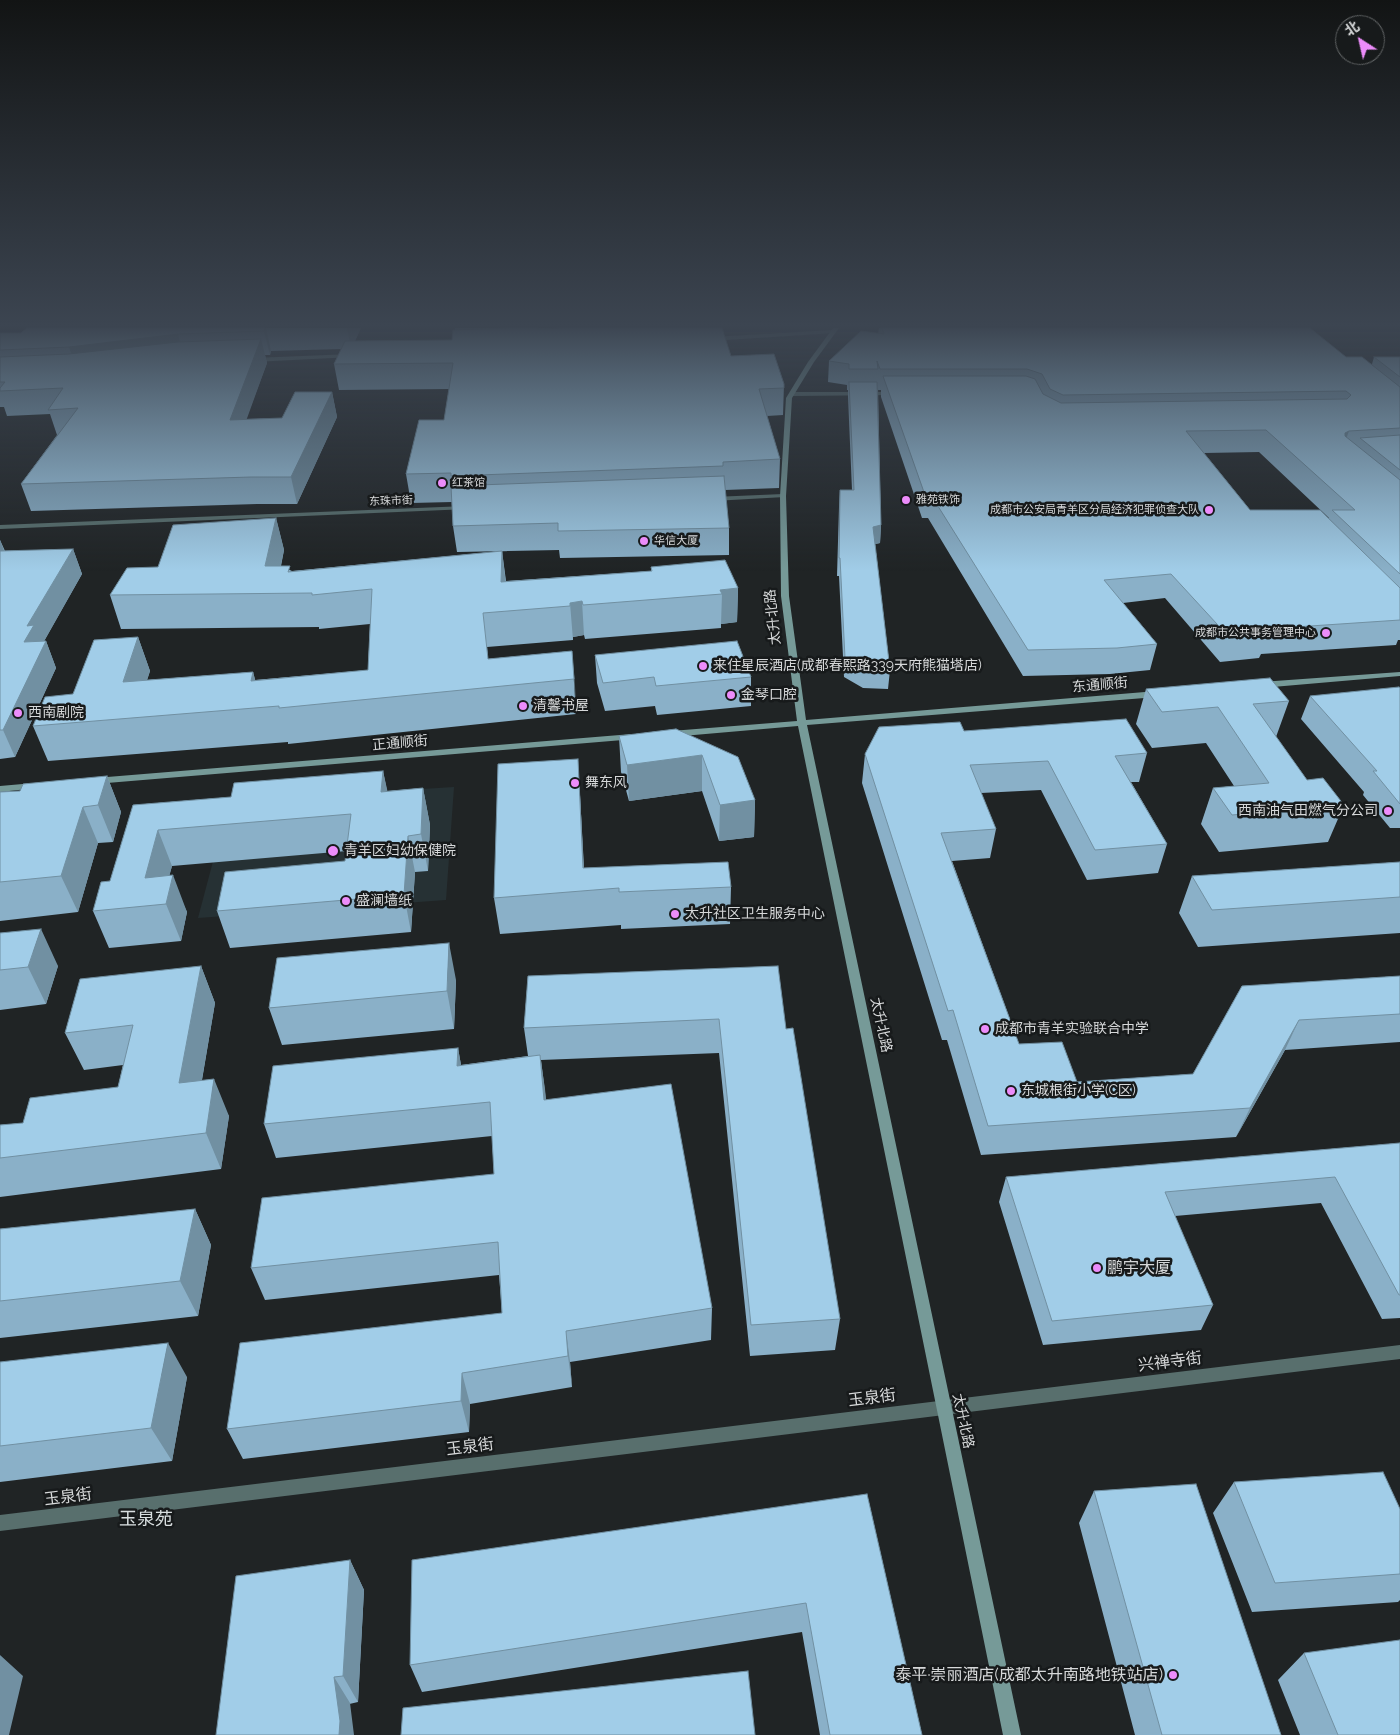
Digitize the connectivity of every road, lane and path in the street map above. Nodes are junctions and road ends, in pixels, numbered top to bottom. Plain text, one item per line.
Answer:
1 (788, 409) edge
2 (783, 496) junction
3 (704, 499) edge
4 (476, 508) edge
5 (0, 527) edge
6 (1400, 674) edge
7 (1251, 686) edge
8 (1171, 693) edge
9 (802, 724) junction
10 (664, 735) edge
11 (644, 736) edge
12 (89, 782) edge
13 (40, 786) edge
14 (0, 789) edge
15 (1400, 1352) edge
16 (945, 1406) junction
17 (0, 1523) edge
18 (1012, 1735) edge

1 - 2 main road, 太升北路
2 - 3 street
2 - 9 main road, 太升北路
4 - 5 street, 东珠市街
6 - 7 main road
8 - 9 main road, 东通顺街
9 - 10 main road
9 - 16 main road, 太升北路
11 - 12 main road, 正通顺街
13 - 14 main road
15 - 16 street, 兴禅寺街
16 - 17 street, 玉泉街
16 - 18 main road, 太升北路

